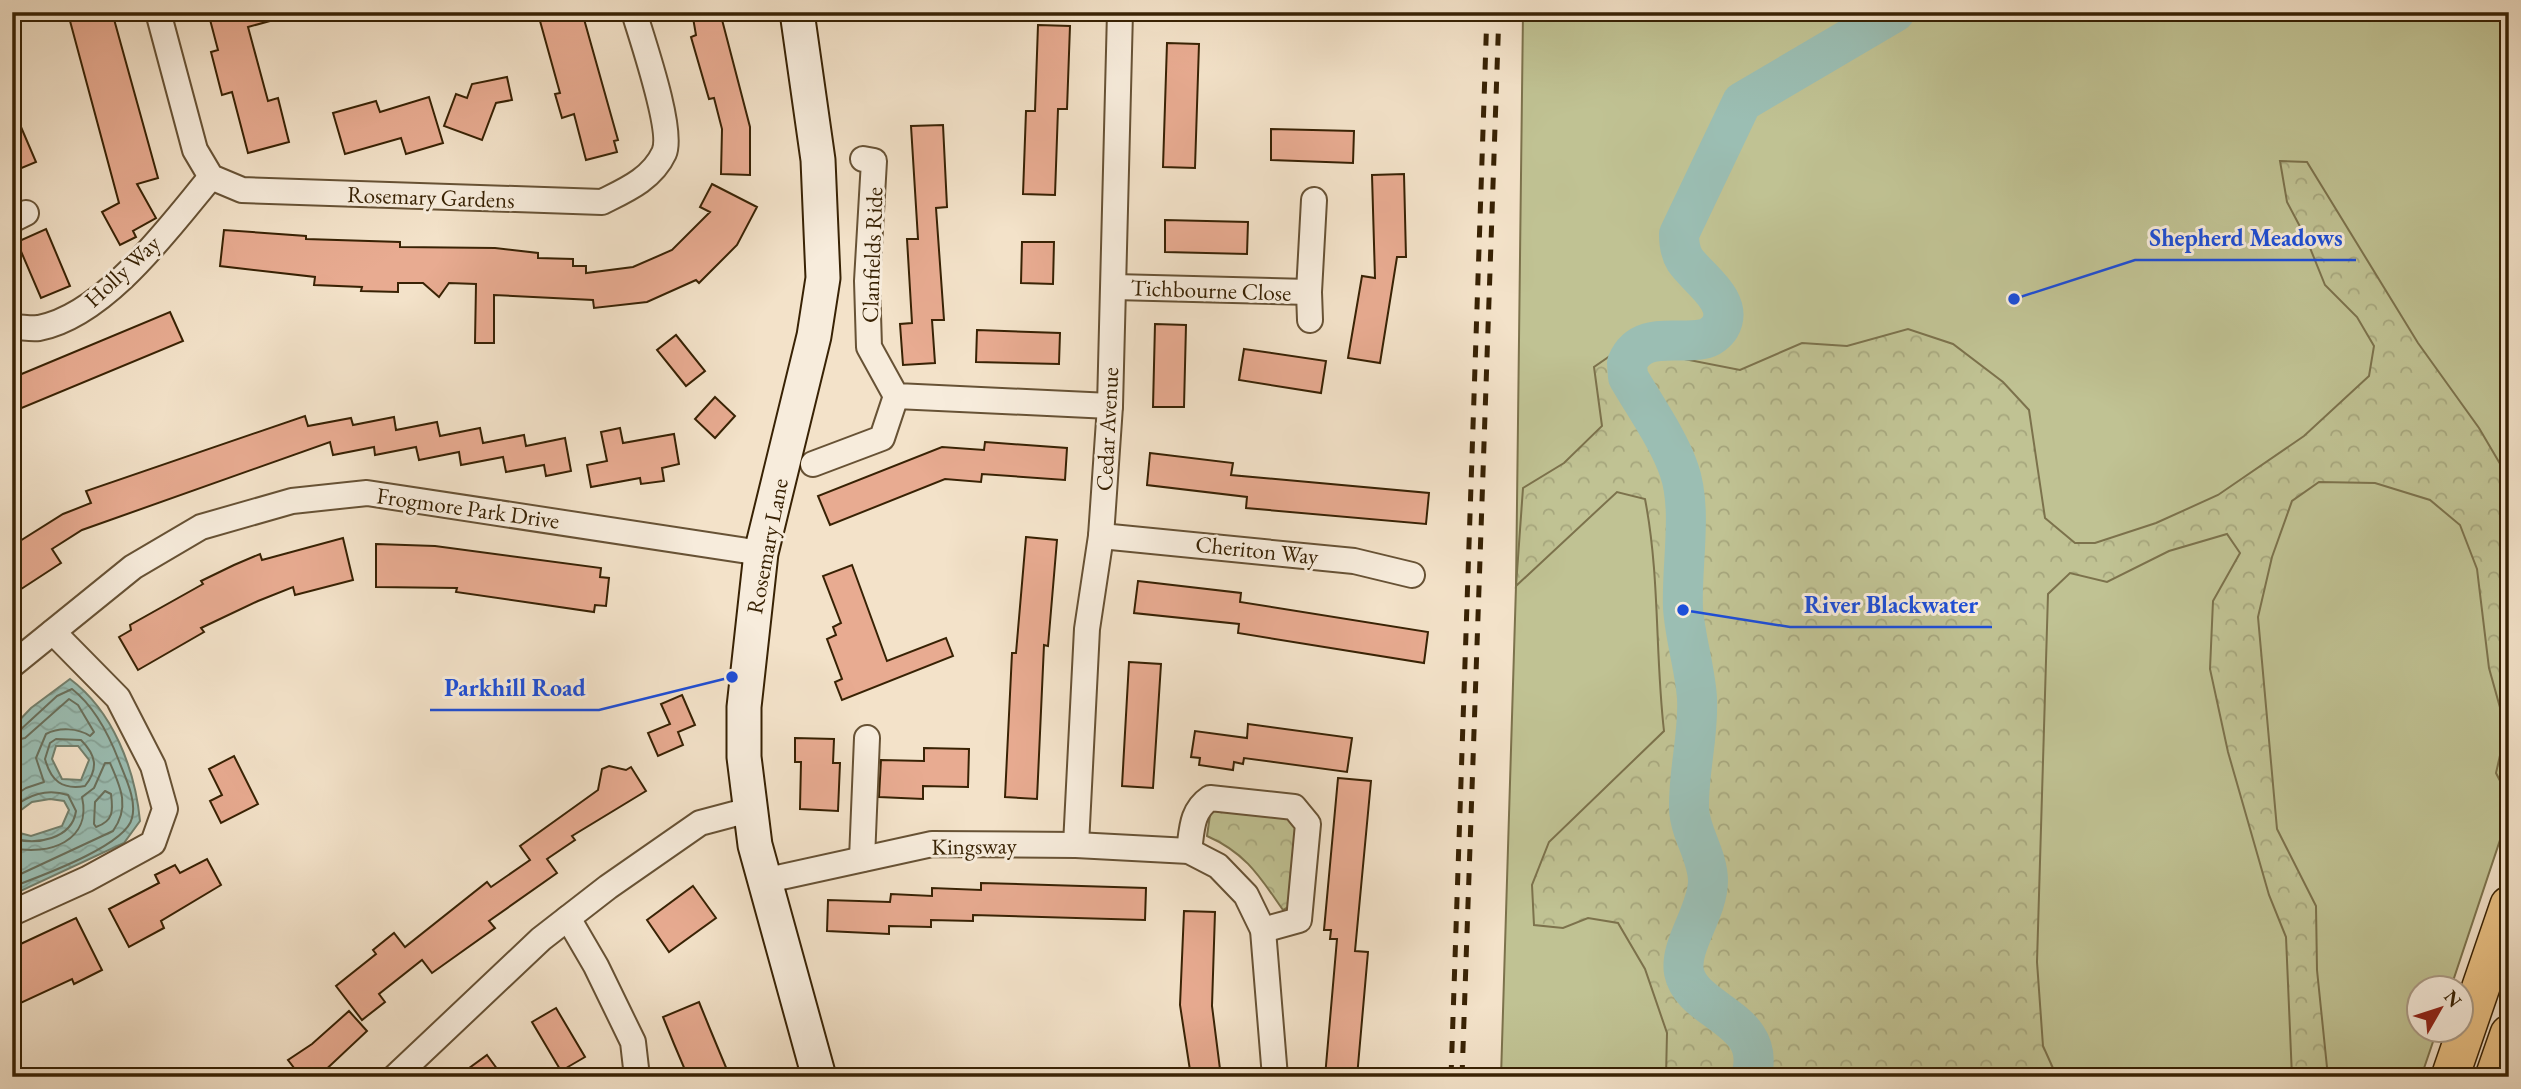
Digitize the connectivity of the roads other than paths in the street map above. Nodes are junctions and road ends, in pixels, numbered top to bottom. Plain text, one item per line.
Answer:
1 (158, 12) edge
2 (634, 12) edge
3 (797, 12) edge
4 (1119, 12) edge
5 (863, 159) dead end
6 (211, 177) junction
7 (1314, 200) dead end
8 (1114, 287) junction
9 (1309, 292) junction
10 (1310, 320) dead end
11 (12, 327) edge
12 (896, 396) junction
13 (1110, 406) junction
14 (813, 464) dead end
15 (1101, 536) junction
16 (761, 553) junction
17 (1412, 575) dead end
18 (53, 632) junction
19 (12, 665) edge
20 (867, 737) dead end
21 (749, 810) junction
22 (1076, 845) junction
23 (1189, 851) junction
24 (862, 859) junction
25 (763, 881) junction
26 (2509, 905) edge
27 (12, 913) edge
28 (568, 918) junction
29 (1263, 930) junction
30 (2509, 1034) edge
31 (636, 1076) edge
32 (395, 1077) edge
33 (819, 1077) edge
34 (1275, 1077) edge
35 (2450, 1077) edge
36 (2494, 1077) edge

1 - 6 street
2 - 6 street, Rosemary Gardens
3 - 16 street, Rosemary Lane
4 - 8 street, Cedar Avenue
5 - 12 street, Clanfields Ride
6 - 11 street, Holly Way
7 - 9 street, Tichbourne Close
8 - 9 street, Tichbourne Close
8 - 13 street, Cedar Avenue
9 - 10 street, Tichbourne Close
12 - 13 street
12 - 14 street
13 - 15 street, Cedar Avenue
15 - 17 street, Cheriton Way
15 - 22 street, Cedar Avenue
16 - 18 street, Frogmore Park Drive
16 - 21 street, Rosemary Lane
18 - 19 street, Frogmore Park Drive
18 - 27 street
20 - 24 street
21 - 25 street, Rosemary Lane
21 - 28 street
22 - 23 street, Kingsway
22 - 24 street, Kingsway
23 - 29 street, Kingsway
23 - 29 street
24 - 25 street, Kingsway
25 - 33 street, Rosemary Lane
26 - 35 main road
28 - 31 street
28 - 32 street
29 - 34 street, Kingsway
30 - 36 main road

